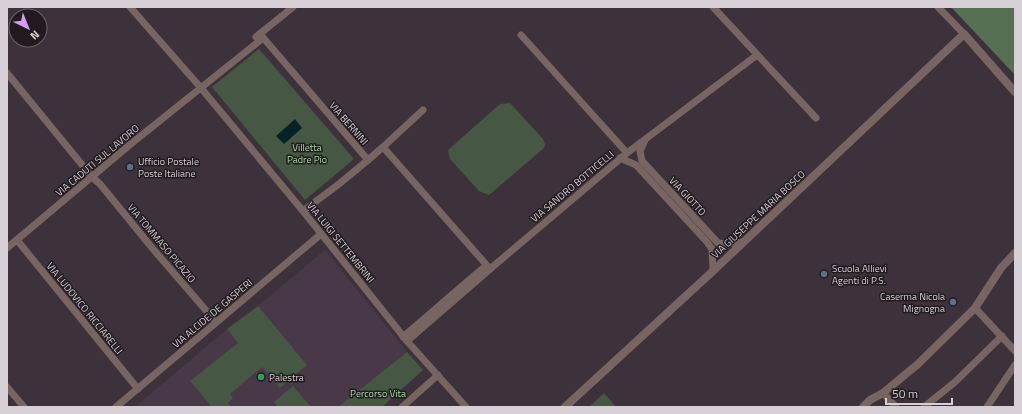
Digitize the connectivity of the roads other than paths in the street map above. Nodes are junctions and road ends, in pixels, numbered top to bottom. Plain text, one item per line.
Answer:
1 (130, 7) edge
2 (293, 7) edge
3 (713, 7) edge
4 (938, 7) edge
5 (964, 34) junction
6 (521, 35) dead end
7 (261, 36) junction
8 (757, 55) junction
9 (7, 72) edge
10 (199, 87) junction
11 (1015, 92) edge
12 (423, 110) dead end
13 (816, 118) dead end
14 (646, 138) junction
15 (383, 147) junction
16 (627, 152) junction
17 (620, 158) junction
18 (368, 160) junction
19 (92, 177) junction
20 (303, 211) junction
21 (321, 234) junction
22 (17, 240) junction
23 (743, 242) junction
24 (7, 248) edge
25 (1015, 253) edge
26 (488, 267) junction
27 (713, 270) junction
28 (976, 308) junction
29 (216, 322) junction
30 (1002, 336) junction
31 (405, 339) junction
32 (1015, 351) edge
33 (1015, 365) edge
34 (438, 375) junction
35 (7, 387) edge
36 (138, 389) junction
37 (883, 394) junction
38 (24, 407) edge
39 (116, 407) edge
40 (402, 407) edge
41 (466, 407) edge
42 (565, 407) edge
43 (863, 407) edge
44 (896, 407) edge
45 (924, 407) edge
46 (987, 407) edge

1 - 10 street, VIA LUIGI SETTEMBRINI
2 - 7 street, VIA CADUTI SUL LAVORO
3 - 8 street
4 - 5 street
5 - 11 street
5 - 23 street, VIA GIUSEPPE MARIA BOSCO
6 - 16 street
7 - 10 street, VIA CADUTI SUL LAVORO
7 - 18 street, VIA BERNINI
8 - 13 street
8 - 14 street, VIA SANDRO BOTTICELLI
9 - 19 street, VIA TOMMASO PICAZIO
10 - 19 street, VIA CADUTI SUL LAVORO
10 - 20 street, VIA LUIGI SETTEMBRINI
12 - 15 street
14 - 16 street, VIA SANDRO BOTTICELLI
14 - 23 street, VIA GIOTTO
15 - 18 street, VIA BERNINI
15 - 26 street, VIA BERNINI
16 - 17 street, VIA SANDRO BOTTICELLI
17 - 26 street, VIA SANDRO BOTTICELLI
17 - 27 street, VIA GIOTTO
18 - 20 street
19 - 22 street, VIA CADUTI SUL LAVORO
19 - 29 street, VIA TOMMASO PICAZIO
20 - 21 street, VIA LUIGI SETTEMBRINI
21 - 29 street, VIA ALCIDE DE GASPERI
21 - 31 street, VIA LUIGI SETTEMBRINI
22 - 24 street, VIA CADUTI SUL LAVORO
22 - 36 street, VIA LUDOVICO RICCIARELLI
23 - 27 street, VIA GIUSEPPE MARIA BOSCO
25 - 28 street
26 - 31 street, VIA SANDRO BOTTICELLI
27 - 42 street, VIA GIUSEPPE MARIA BOSCO
28 - 30 street
28 - 37 street
29 - 36 street, VIA ALCIDE DE GASPERI
30 - 32 street
30 - 45 street
31 - 34 street, VIA LUIGI SETTEMBRINI
33 - 46 street
34 - 40 street
34 - 41 street, VIA LUIGI SETTEMBRINI
35 - 38 street
36 - 39 street, VIA ALCIDE DE GASPERI
37 - 43 street
37 - 44 street

